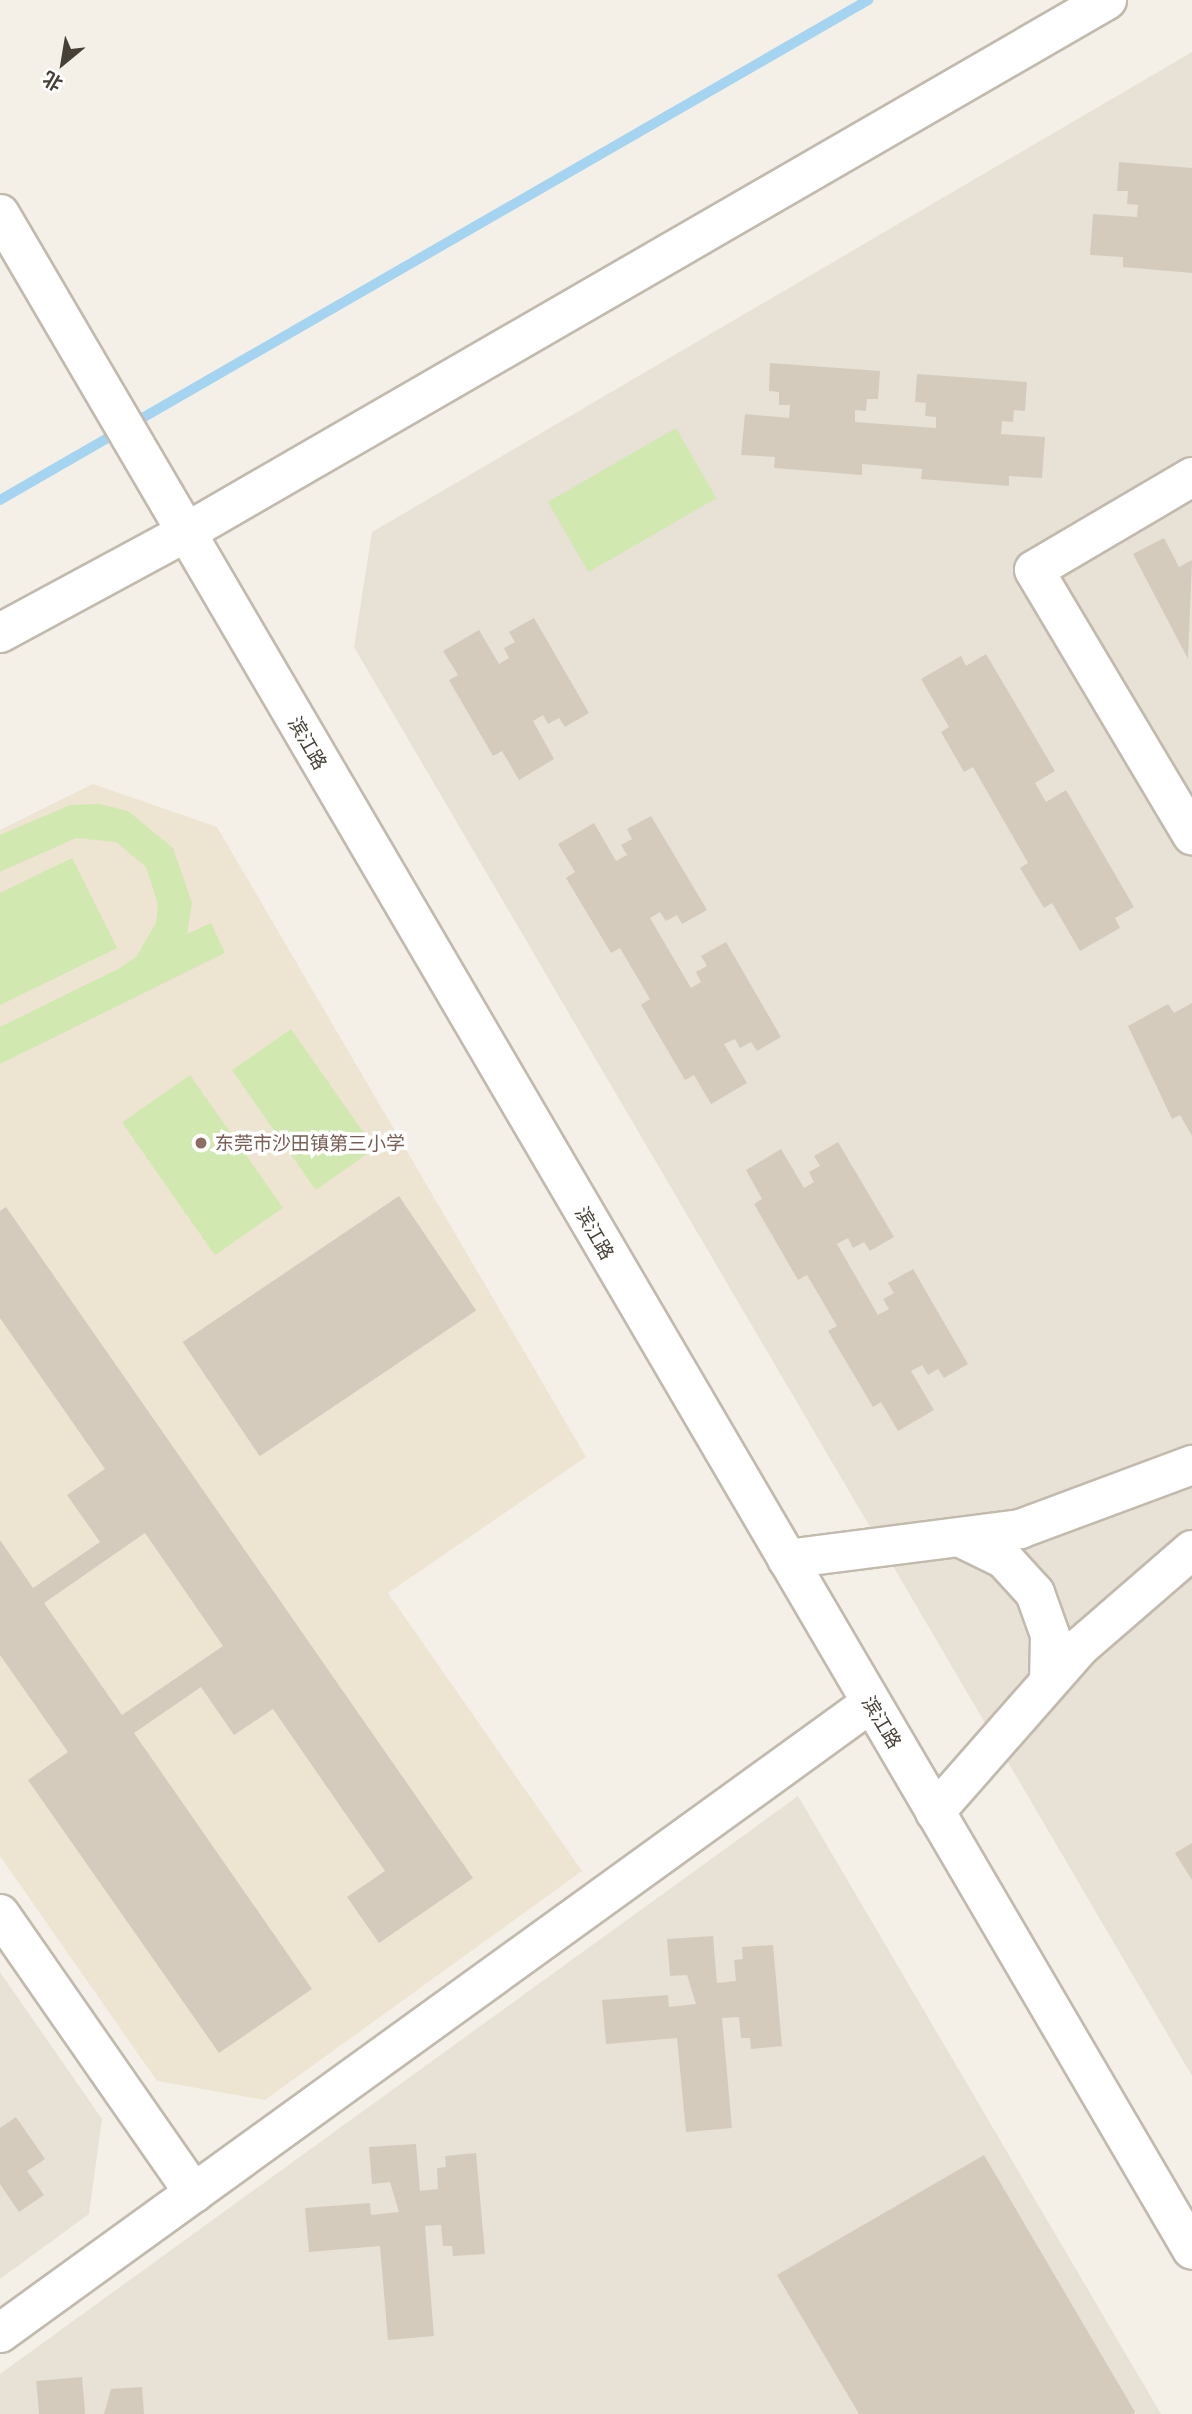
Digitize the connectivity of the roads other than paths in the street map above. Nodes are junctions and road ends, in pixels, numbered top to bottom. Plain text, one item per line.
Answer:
1 (1107, 0) edge
2 (0, 214) edge
3 (1192, 477) edge
4 (185, 533) junction
5 (0, 633) edge
6 (1192, 835) edge
7 (1192, 1465) edge
8 (963, 1539) junction
9 (1192, 1550) edge
10 (787, 1559) junction
11 (1049, 1681) junction
12 (871, 1703) junction
13 (935, 1812) junction
14 (0, 1914) edge
15 (194, 2193) junction
16 (1192, 2250) edge
17 (0, 2333) edge

1 - 4 street
2 - 4 street, 滨江路
3 - 6 street
4 - 5 street
4 - 10 street, 滨江路
7 - 8 street
8 - 10 street
8 - 11 street
9 - 11 street
10 - 12 street, 滨江路
11 - 13 street
12 - 13 street, 滨江路
12 - 15 street
13 - 16 street, 滨江路
14 - 15 street
15 - 17 street

